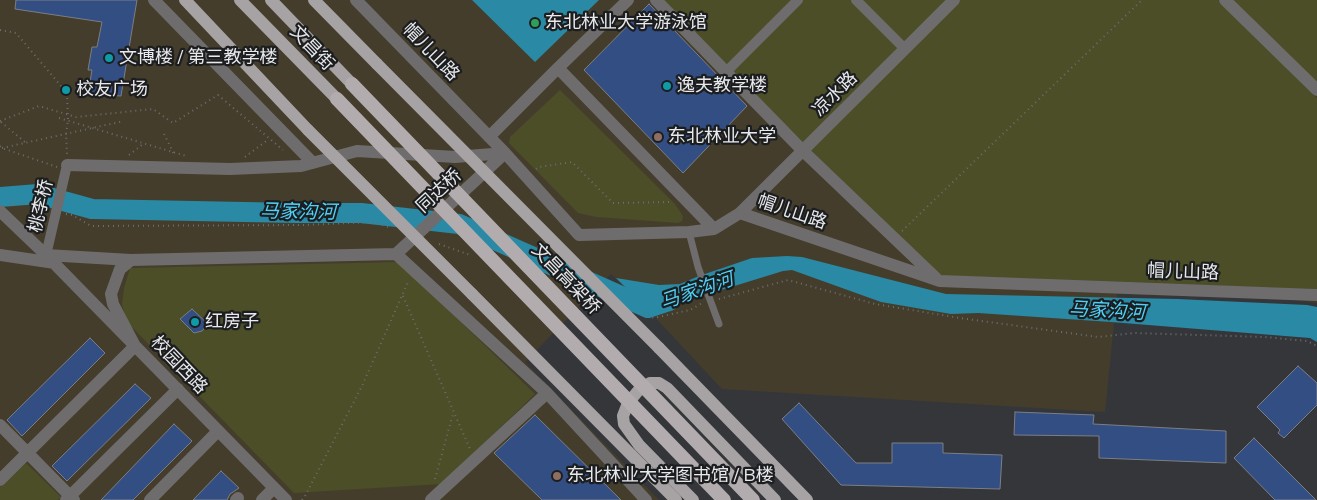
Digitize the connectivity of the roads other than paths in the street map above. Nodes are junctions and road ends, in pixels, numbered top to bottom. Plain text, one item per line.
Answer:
1 (154, 0) edge
2 (185, 0) edge
3 (240, 0) edge
4 (272, 0) edge
5 (314, 0) edge
6 (356, 0) edge
7 (628, 0) edge
8 (656, 0) edge
9 (798, 0) edge
10 (856, 0) edge
11 (954, 0) edge
12 (1224, 0) edge
13 (905, 49) junction
14 (558, 68) junction
15 (726, 72) junction
16 (352, 84) joint
17 (1317, 90) edge
18 (337, 99) joint
19 (489, 136) junction
20 (803, 151) junction
21 (505, 153) junction
22 (307, 165) junction
23 (67, 168) joint
24 (4, 207) edge
25 (740, 213) junction
26 (714, 228) junction
27 (689, 232) junction
28 (396, 254) junction
29 (0, 255) edge
30 (50, 259) junction
31 (132, 260) junction
32 (940, 281) junction
33 (1317, 295) edge
34 (719, 324) dead end
35 (135, 346) junction
36 (178, 389) junction
37 (547, 392) junction
38 (0, 425) edge
39 (218, 431) junction
40 (28, 453) junction
41 (0, 480) edge
42 (274, 488) junction
43 (70, 499) edge
44 (150, 500) edge
45 (262, 500) edge
46 (286, 500) edge
47 (431, 500) edge
48 (646, 500) edge
49 (676, 500) edge
50 (693, 500) edge
51 (724, 500) edge
52 (753, 500) edge
53 (775, 500) edge
54 (807, 500) edge

1 - 22 street
2 - 49 main road, bridge
3 - 18 main road, 文昌街
4 - 16 main road, 文昌街
5 - 54 main road, bridge
6 - 19 street, 帽儿山路
7 - 14 street
8 - 15 street
9 - 15 street
10 - 13 street
11 - 13 street, 凉水路
12 - 17 street
13 - 20 street, 凉水路
14 - 19 street
14 - 26 street
15 - 20 street
16 - 52 highway, 文昌高架桥, bridge
18 - 51 highway, bridge
19 - 21 street, 帽儿山路
20 - 25 street, 凉水路
20 - 32 street
21 - 22 street
21 - 27 street, 帽儿山路
21 - 28 street, 同达桥, bridge
22 - 23 street
23 - 30 street, 桃李桥
24 - 30 street, 校园西路
25 - 26 street, 帽儿山路
25 - 32 street, 帽儿山路
26 - 27 street, 帽儿山路
27 - 34 lane
28 - 31 street
28 - 37 street
29 - 30 street
30 - 31 street
30 - 35 street, 校园西路
31 - 35 street
32 - 33 street, 帽儿山路
35 - 36 street, 校园西路
35 - 40 street
36 - 39 street, 校园西路
36 - 43 street
37 - 47 street
37 - 48 street
38 - 40 street
39 - 42 street, 校园西路
39 - 44 street
40 - 41 street
40 - 43 street
42 - 45 street
42 - 46 street, 校园西路
50 - 53 main road

